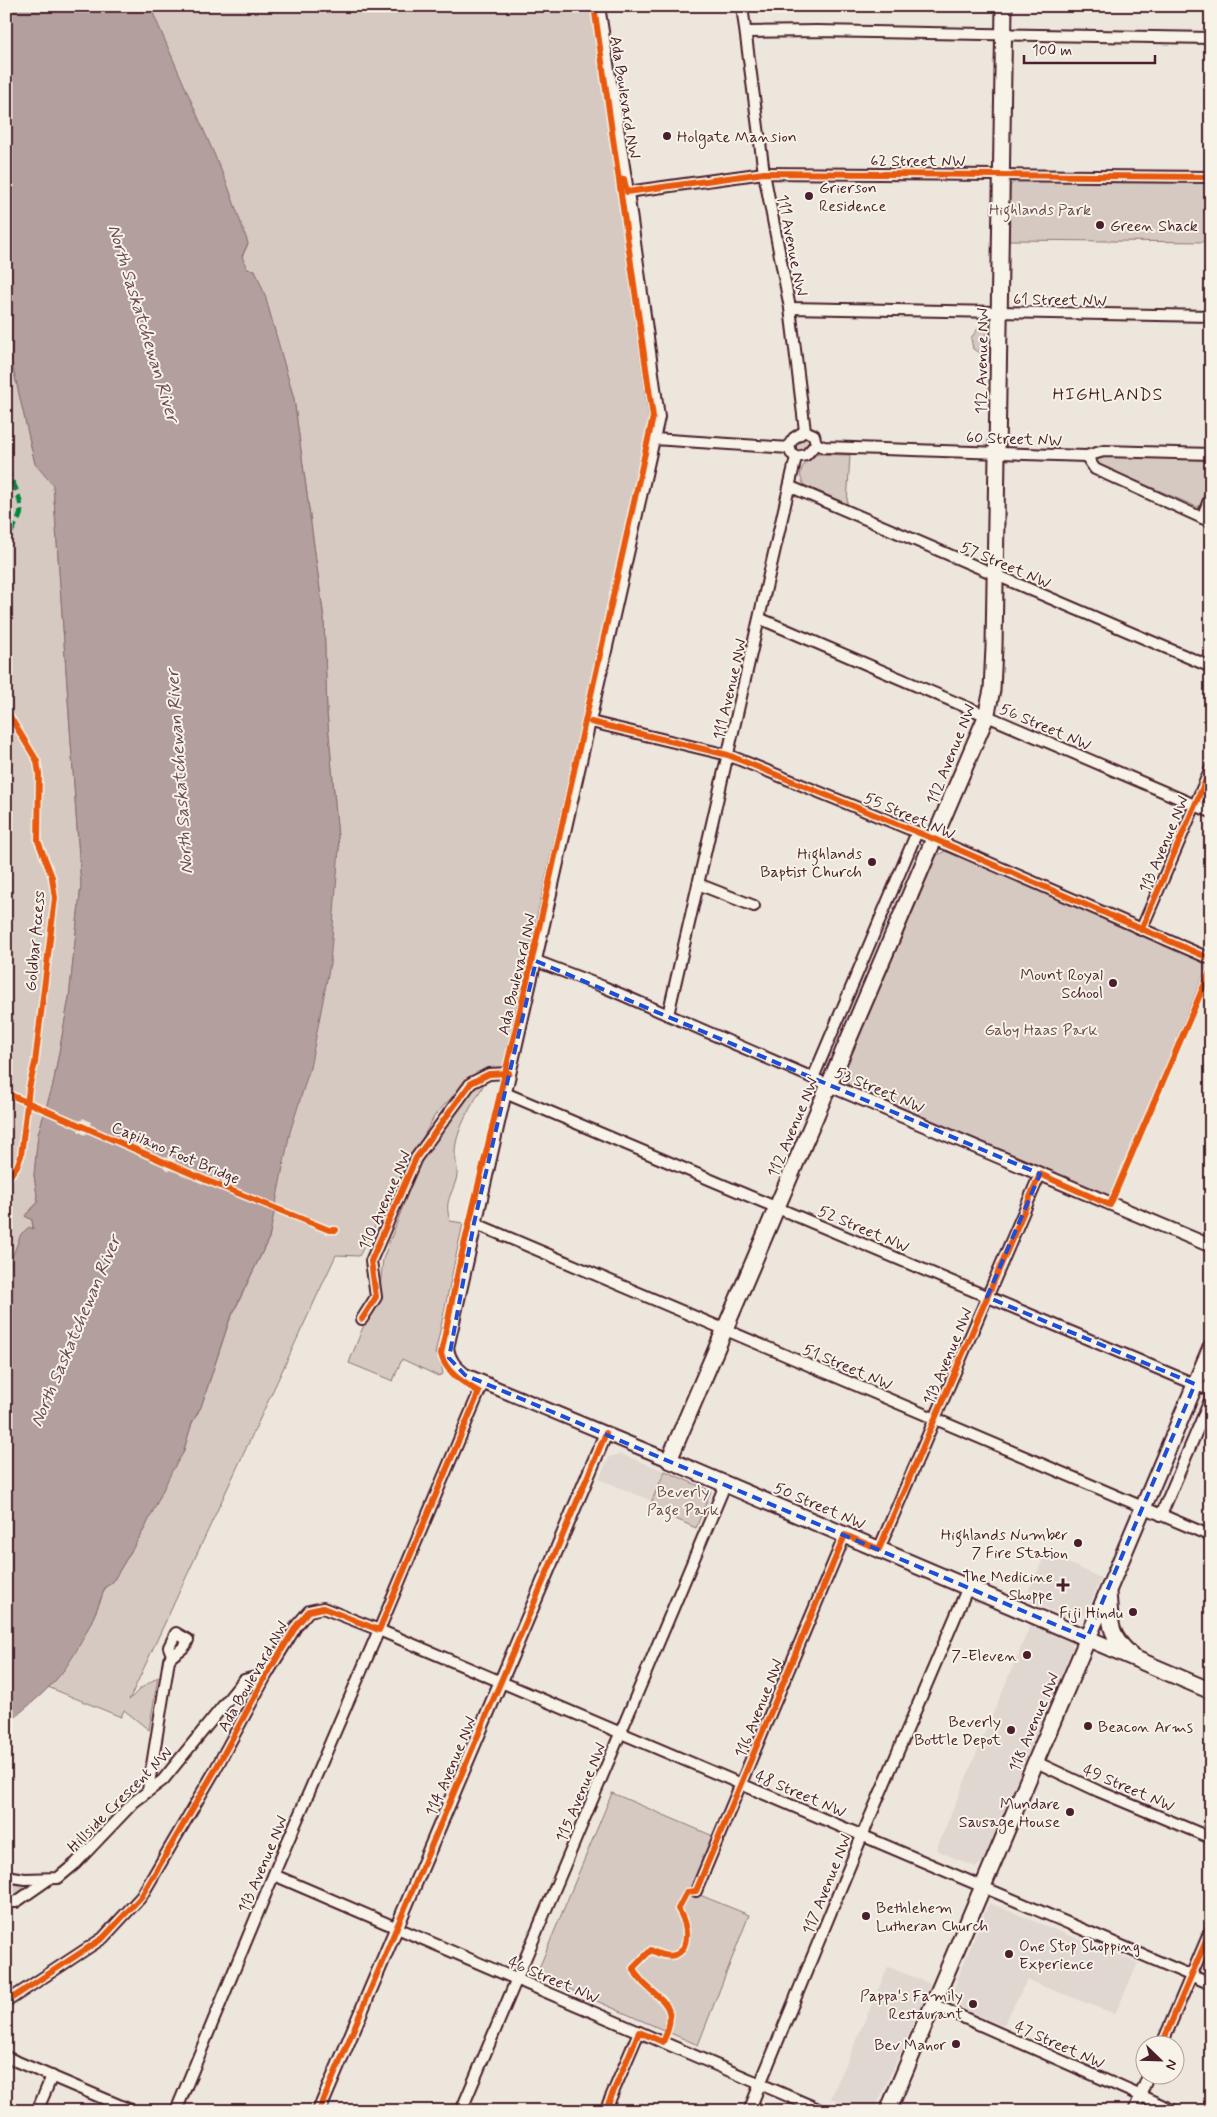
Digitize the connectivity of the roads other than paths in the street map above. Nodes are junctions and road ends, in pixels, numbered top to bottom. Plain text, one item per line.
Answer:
1 (598, 6) edge
2 (742, 6) edge
3 (1004, 6) edge
4 (746, 32) junction
5 (1004, 34) junction
6 (1211, 38) edge
7 (764, 172) junction
8 (1002, 174) junction
9 (1211, 177) edge
10 (627, 192) junction
11 (790, 308) junction
12 (999, 313) junction
13 (1211, 316) edge
14 (805, 431) junction
15 (654, 439) junction
16 (816, 444) junction
17 (789, 448) junction
18 (997, 451) junction
19 (1211, 454) edge
20 (1086, 456) junction
21 (796, 457) junction
22 (791, 487) junction
23 (1211, 495) edge
24 (1206, 520) edge
25 (994, 575) junction
26 (761, 619) junction
27 (1211, 667) edge
28 (986, 717) junction
29 (591, 722) junction
30 (728, 755) junction
31 (1211, 768) edge
32 (1195, 805) junction
33 (1211, 812) edge
34 (917, 832) junction
35 (934, 839) junction
36 (698, 884) junction
37 (754, 906) dead end
38 (1141, 930) junction
39 (1211, 959) edge
40 (536, 961) junction
41 (668, 1015) junction
42 (509, 1073) junction
43 (813, 1078) junction
44 (829, 1085) junction
45 (505, 1093) junction
46 (1040, 1174) junction
47 (777, 1208) junction
48 (474, 1223) junction
49 (1211, 1246) edge
50 (987, 1296) junction
51 (362, 1320) dead end
52 (725, 1330) junction
53 (1211, 1348) edge
54 (449, 1358) joint
55 (483, 1383) junction
56 (1195, 1384) junction
57 (1211, 1391) edge
58 (1211, 1398) edge
59 (935, 1419) junction
60 (606, 1433) junction
61 (669, 1460) junction
62 (725, 1484) junction
63 (1143, 1507) junction
64 (1161, 1515) junction
65 (844, 1535) junction
66 (1211, 1536) edge
67 (879, 1549) junction
68 (968, 1587) junction
69 (1107, 1590) junction
70 (379, 1630) junction
71 (1087, 1638) junction
72 (172, 1655) dead end
73 (1136, 1658) junction
74 (267, 1674) junction
75 (501, 1682) junction
76 (1211, 1690) edge
77 (621, 1733) junction
78 (1036, 1762) junction
79 (741, 1784) junction
80 (148, 1790) junction
81 (862, 1836) junction
82 (1211, 1838) edge
83 (274, 1875) junction
84 (6, 1876) edge
85 (49, 1879) junction
86 (983, 1887) junction
87 (696, 1891) dead end
88 (6, 1902) edge
89 (396, 1928) junction
90 (1211, 1929) edge
91 (1191, 1976) junction
92 (517, 1979) junction
93 (1211, 1984) edge
94 (6, 2002) edge
95 (933, 2004) junction
96 (639, 2032) junction
97 (1166, 2034) edge
98 (6, 2058) edge
99 (52, 2076) junction
100 (760, 2084) junction
101 (1145, 2084) edge
102 (1140, 2095) junction
103 (36, 2111) edge
104 (132, 2111) edge
105 (176, 2111) edge
106 (319, 2111) edge
107 (461, 2111) edge
108 (605, 2111) edge
109 (748, 2111) edge
110 (823, 2111) edge
111 (888, 2111) edge
112 (1134, 2111) edge
113 (1175, 2111) edge

1 - 10 street, Ada Boulevard NW
2 - 4 street, 111 Avenue NW
3 - 5 main road, 112 Avenue NW
4 - 5 street
4 - 7 street, 111 Avenue NW
5 - 6 street
5 - 8 main road, 112 Avenue NW
7 - 8 street, 62 Street NW
7 - 10 street, 62 Street NW
7 - 11 street, 111 Avenue NW
8 - 9 street, 62 Street NW
8 - 12 main road, 112 Avenue NW
10 - 15 street, Ada Boulevard NW
11 - 12 street, 61 Street NW
11 - 14 street, 111 Avenue NW
12 - 13 street, 61 Street NW
12 - 18 main road, 112 Avenue NW
14 - 16 street
14 - 17 street
15 - 17 street
15 - 29 street, Ada Boulevard NW
16 - 18 street, 60 Street NW
16 - 21 street
17 - 21 street
18 - 20 street, 60 Street NW
18 - 25 main road, 112 Avenue NW
19 - 20 street, 60 Street NW
20 - 24 street
21 - 22 street, 111 Avenue NW
22 - 25 street, 57 Street NW
22 - 26 street, 111 Avenue NW
23 - 24 street
25 - 27 street, 57 Street NW
25 - 28 main road, 112 Avenue NW
26 - 28 street, 56 Street NW
26 - 30 street, 111 Avenue NW
28 - 32 street, 56 Street NW
28 - 35 main road, 112 Avenue NW
29 - 30 street, 55 Street NW
29 - 40 street, Ada Boulevard NW
30 - 34 street, 55 Street NW
30 - 36 street, 111 Avenue NW
31 - 32 street, 113 Avenue NW
32 - 33 street, 56 Street NW
32 - 38 street, 113 Avenue NW
34 - 35 street, 55 Street NW
34 - 43 street, 112 Avenue NW
35 - 38 street, 55 Street NW
35 - 44 main road, 112 Avenue NW
36 - 37 street
36 - 41 street, 111 Avenue NW
38 - 39 street, 55 Street NW
40 - 41 street, 53 Street NW
40 - 42 street, Ada Boulevard NW
41 - 43 street, 53 Street NW
42 - 45 street, Ada Boulevard NW
42 - 51 street, 110 Avenue NW
43 - 44 street, 53 Street NW
44 - 46 street, 53 Street NW
44 - 47 main road, 112 Avenue NW
45 - 47 street, 52 Street NW
45 - 48 street, Ada Boulevard NW
46 - 49 street, 53 Street NW
46 - 50 street, 113 Avenue NW
47 - 50 street, 52 Street NW
47 - 52 main road, 112 Avenue NW
48 - 52 street, 51 Street NW
48 - 54 street, Ada Boulevard NW
50 - 56 street, 52 Street NW
50 - 59 street, 113 Avenue NW
52 - 59 street, 51 Street NW
52 - 61 main road, 112 Avenue NW
53 - 56 main road, 118 Avenue NW
54 - 55 street, 50 Street NW
55 - 60 street, 50 Street NW
55 - 70 street
56 - 57 street, 52 Street NW
56 - 63 main road, 118 Avenue NW
58 - 64 street
59 - 63 street, 51 Street NW
59 - 67 street, 113 Avenue NW
60 - 61 street, 50 Street NW
60 - 75 street, 114 Avenue NW
61 - 62 main road, 50 Street NW
62 - 65 main road, 50 Street NW
62 - 77 street, 115 Avenue NW
63 - 64 street, 51 Street NW
63 - 69 main road, 118 Avenue NW
64 - 66 street, 51 Street NW
65 - 67 main road, 50 Street NW
65 - 79 street, 116 Avenue NW
67 - 68 main road, 50 Street NW
68 - 71 main road, 50 Street NW
68 - 81 street, 117 Avenue NW
69 - 71 main road, 118 Avenue NW
69 - 73 main road
70 - 74 street, Ada Boulevard NW
70 - 75 street, 48 Street NW
70 - 83 street, 113 Avenue NW
71 - 73 main road, 50 Street NW
71 - 78 main road, 118 Avenue NW
72 - 80 street
73 - 76 main road, 50 Street NW
74 - 80 street, Hillside Crescent NW
74 - 94 street, Ada Boulevard NW
75 - 77 street, 48 Street NW
75 - 89 street, 114 Avenue NW
77 - 79 street, 48 Street NW
77 - 92 street, 115 Avenue NW
78 - 82 street, 49 Street NW
78 - 86 main road, 118 Avenue NW
79 - 81 street, 48 Street NW
79 - 87 street, 116 Avenue NW
80 - 85 street, Hillside Crescent NW
81 - 86 street, 48 Street NW
81 - 100 street, 117 Avenue NW
83 - 89 street, 46 Street NW
83 - 105 street, 113 Avenue NW
84 - 85 street, Hillside Crescent NW
85 - 88 street, Hillside Crescent NW
86 - 91 street, 48 Street NW
86 - 95 main road, 118 Avenue NW
89 - 92 street, 46 Street NW
89 - 106 street, 114 Avenue NW
90 - 91 street
91 - 93 street, 48 Street NW
91 - 97 street
92 - 96 street, 46 Street NW
92 - 107 street, 115 Avenue NW
95 - 102 street, 47 Street NW
95 - 111 main road, 118 Avenue NW
96 - 100 street, 46 Street NW
96 - 108 street
98 - 99 street
99 - 103 street
99 - 104 street
100 - 109 street, 117 Avenue NW
100 - 110 street, 46 Street NW
101 - 102 street
102 - 112 street
102 - 113 street, 47 Street NW

